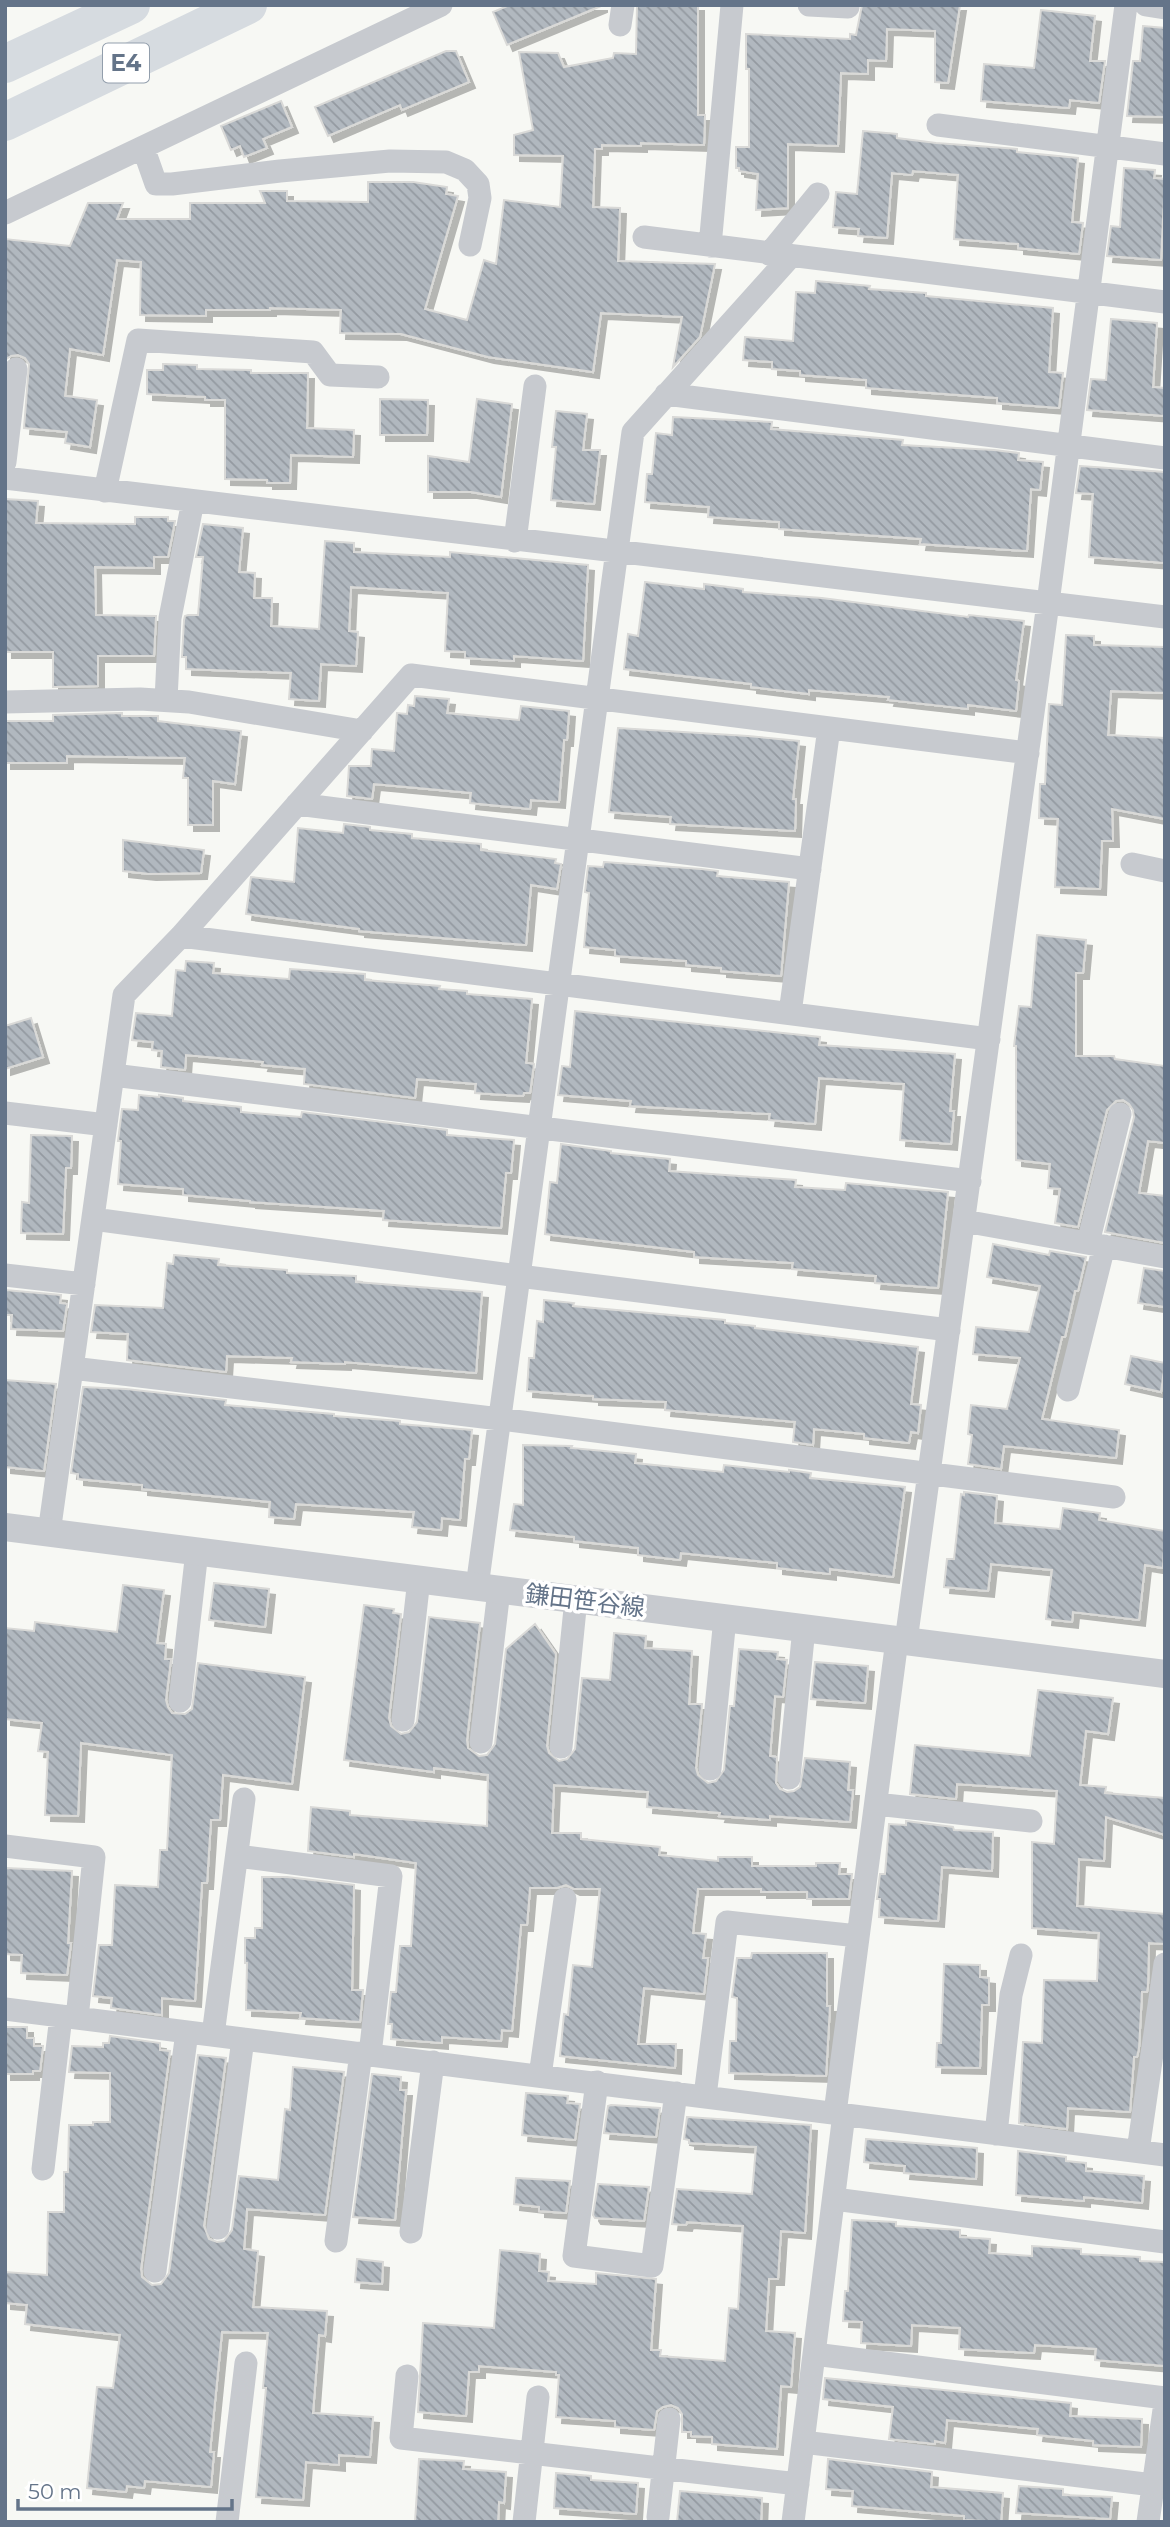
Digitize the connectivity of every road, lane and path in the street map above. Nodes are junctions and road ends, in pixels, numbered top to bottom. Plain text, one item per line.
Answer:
1 (131, 5) edge
2 (248, 5) edge
3 (441, 5) edge
4 (732, 5) edge
5 (809, 5) edge
6 (1126, 5) edge
7 (1146, 5) edge
8 (848, 7) dead end
9 (1165, 8) edge
10 (5, 65) edge
11 (5, 122) edge
12 (938, 125) dead end
13 (144, 147) junction
14 (1106, 147) junction
15 (1165, 154) edge
16 (818, 194) dead end
17 (5, 213) edge
18 (644, 237) dead end
19 (470, 245) dead end
20 (710, 246) junction
21 (779, 255) junction
22 (1088, 293) junction
23 (1165, 302) edge
24 (16, 369) dead end
25 (378, 377) dead end
26 (535, 386) dead end
27 (666, 394) junction
28 (1069, 446) junction
29 (1165, 458) edge
30 (5, 462) edge
31 (5, 478) edge
32 (105, 491) junction
33 (193, 501) junction
34 (515, 541) junction
35 (617, 553) junction
36 (1048, 603) junction
37 (1165, 617) edge
38 (597, 698) junction
39 (166, 700) junction
40 (5, 702) edge
41 (829, 728) junction
42 (362, 731) junction
43 (1028, 753) junction
44 (297, 804) junction
45 (578, 839) junction
46 (1132, 864) dead end
47 (810, 869) junction
48 (1165, 871) edge
49 (181, 936) junction
50 (558, 985) junction
51 (790, 1013) junction
52 (989, 1039) junction
53 (113, 1074) junction
54 (5, 1113) edge
55 (1120, 1114) dead end
56 (106, 1125) junction
57 (539, 1128) junction
58 (970, 1181) junction
59 (93, 1219) junction
60 (964, 1221) junction
61 (1096, 1245) junction
62 (1165, 1258) edge
63 (5, 1275) edge
64 (519, 1276) junction
65 (84, 1284) junction
66 (949, 1330) junction
67 (72, 1368) junction
68 (1068, 1390) dead end
69 (500, 1419) junction
70 (929, 1473) junction
71 (1114, 1497) dead end
72 (5, 1527) edge
73 (49, 1533) junction
74 (197, 1552) junction
75 (419, 1579) junction
76 (488, 1588) junction
77 (576, 1599) junction
78 (726, 1618) junction
79 (804, 1628) junction
80 (902, 1641) junction
81 (1165, 1674) edge
82 (180, 1702) dead end
83 (402, 1720) dead end
84 (481, 1742) dead end
85 (561, 1747) dead end
86 (710, 1769) dead end
87 (789, 1778) dead end
88 (244, 1800) dead end
89 (876, 1804) junction
90 (1031, 1821) dead end
91 (5, 1846) edge
92 (237, 1856) junction
93 (565, 1899) dead end
94 (858, 1936) junction
95 (1021, 1955) dead end
96 (1165, 1964) edge
97 (5, 2009) edge
98 (69, 2017) junction
99 (187, 2032) junction
100 (213, 2035) junction
101 (243, 2039) junction
102 (366, 2054) junction
103 (433, 2062) junction
104 (540, 2076) junction
105 (597, 2082) junction
106 (676, 2093) junction
107 (705, 2096) junction
108 (840, 2113) junction
109 (996, 2134) junction
110 (1138, 2151) junction
111 (1165, 2155) edge
112 (43, 2169) dead end
113 (834, 2199) junction
114 (218, 2228) dead end
115 (411, 2232) dead end
116 (337, 2241) dead end
117 (1165, 2242) edge
118 (155, 2271) dead end
119 (814, 2354) junction
120 (246, 2362) dead end
121 (407, 2376) dead end
122 (538, 2397) dead end
123 (1165, 2398) edge
124 (1165, 2403) edge
125 (669, 2419) dead end
126 (803, 2442) junction
127 (532, 2453) junction
128 (663, 2469) junction
129 (797, 2484) junction
130 (1153, 2485) junction
131 (658, 2517) dead end
132 (227, 2522) edge
133 (524, 2522) edge
134 (793, 2522) edge
135 (1148, 2522) edge

1 - 10 highway, E4
2 - 11 highway, E4
3 - 13 street
4 - 20 street
5 - 8 street
6 - 14 street
7 - 9 street
12 - 14 street
13 - 17 street
13 - 19 street
14 - 15 street
14 - 22 street
16 - 21 street
18 - 20 street
20 - 21 street
21 - 22 street
21 - 27 street
22 - 23 street
22 - 28 street
24 - 30 street
25 - 32 street
26 - 34 street
27 - 28 street
27 - 35 street
28 - 29 street
28 - 36 street
31 - 32 street
32 - 33 street
33 - 34 street
33 - 39 street
34 - 35 street
35 - 36 street
35 - 38 street
36 - 37 street
36 - 43 street
38 - 41 street
38 - 42 street
38 - 45 street
39 - 40 street
39 - 42 street
41 - 43 street
41 - 47 street
42 - 44 street
43 - 52 street
44 - 45 street
44 - 49 street
45 - 47 street
45 - 50 street
46 - 48 street
47 - 51 street
49 - 50 street
49 - 53 street
50 - 51 street
50 - 57 street
51 - 52 street
52 - 58 street
53 - 56 street
53 - 57 street
54 - 56 street
55 - 61 street
56 - 59 street
57 - 58 street
57 - 64 street
58 - 60 street
59 - 64 street
59 - 65 street
60 - 61 street
60 - 66 street
61 - 62 street
61 - 68 street
63 - 65 street
64 - 66 street
64 - 69 street
65 - 67 street
66 - 70 street
67 - 69 street
67 - 73 street
69 - 70 street
69 - 76 street
70 - 71 street
70 - 80 street
72 - 73 street, 鎌田笹谷線
73 - 74 street, 鎌田笹谷線
74 - 75 street, 鎌田笹谷線
74 - 82 street
75 - 76 street, 鎌田笹谷線
75 - 83 street
76 - 77 street, 鎌田笹谷線
76 - 84 street
77 - 78 street, 鎌田笹谷線
77 - 85 street
78 - 79 street, 鎌田笹谷線
78 - 86 street
79 - 80 street, 鎌田笹谷線
79 - 87 street
80 - 81 street, 鎌田笹谷線
80 - 89 street
88 - 92 street
89 - 90 street
89 - 94 street
91 - 98 street
92 - 100 street
92 - 102 street
93 - 104 street
94 - 107 street
94 - 108 street
95 - 109 street
96 - 110 street
97 - 98 street
98 - 99 street
98 - 112 street
99 - 100 street
99 - 118 street
100 - 101 street
101 - 102 street
101 - 114 street
102 - 103 street
102 - 116 street
103 - 104 street
103 - 115 street
104 - 105 street
105 - 106 street
105 - 106 street
106 - 107 street
107 - 108 street
108 - 109 street
108 - 113 street
109 - 110 street
110 - 111 street
113 - 117 street
113 - 119 street
119 - 123 street
119 - 126 street
120 - 132 street
121 - 127 street
122 - 127 street
124 - 130 street
125 - 128 street
126 - 129 street
126 - 130 street
127 - 128 street
127 - 133 street
128 - 129 street
128 - 131 street
129 - 134 street
130 - 135 street

